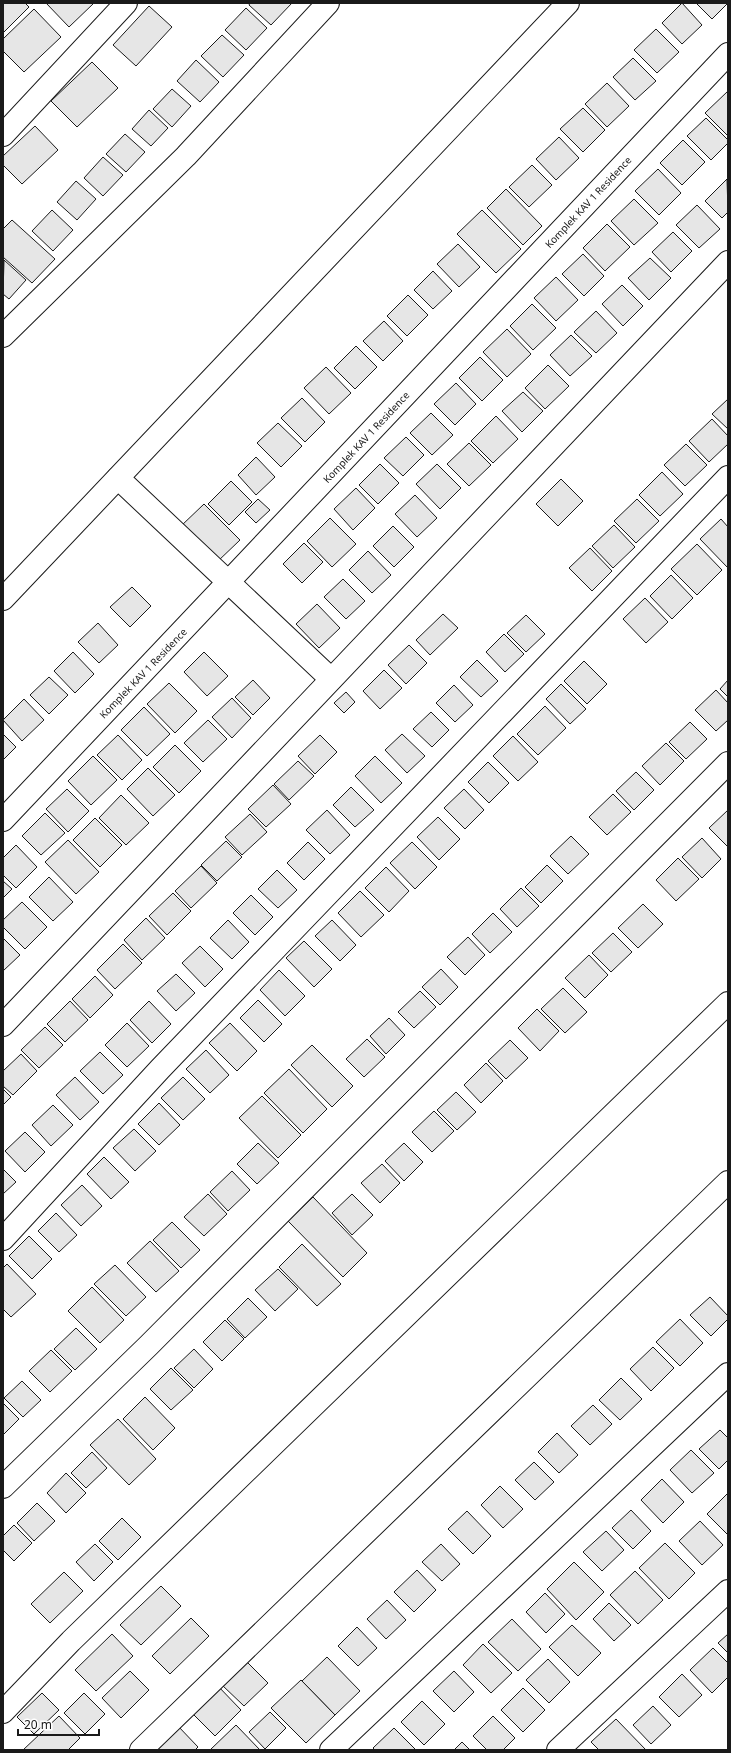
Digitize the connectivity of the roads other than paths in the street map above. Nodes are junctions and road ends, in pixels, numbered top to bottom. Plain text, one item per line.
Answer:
1 (126, 3) edge
2 (328, 3) edge
3 (568, 3) edge
4 (728, 54) edge
5 (3, 135) edge
6 (728, 262) edge
7 (3, 336) edge
8 (728, 477) edge
9 (118, 478) junction
10 (229, 582) junction
11 (3, 599) edge
12 (331, 679) junction
13 (728, 763) edge
14 (3, 820) edge
15 (728, 1003) edge
16 (3, 1025) edge
17 (728, 1182) edge
18 (3, 1239) edge
19 (728, 1374) edge
20 (3, 1487) edge
21 (728, 1591) edge
22 (3, 1712) edge
23 (141, 1750) edge
24 (331, 1750) edge
25 (558, 1750) edge

1 - 5 street
2 - 7 street
3 - 9 street
4 - 10 street, Komplek KAV 1 Residence
6 - 12 street
8 - 18 street
9 - 10 street
9 - 11 street
10 - 12 street
10 - 14 street, Komplek KAV 1 Residence
12 - 16 street
13 - 20 street
15 - 22 street
17 - 23 street
19 - 24 street
21 - 25 street

